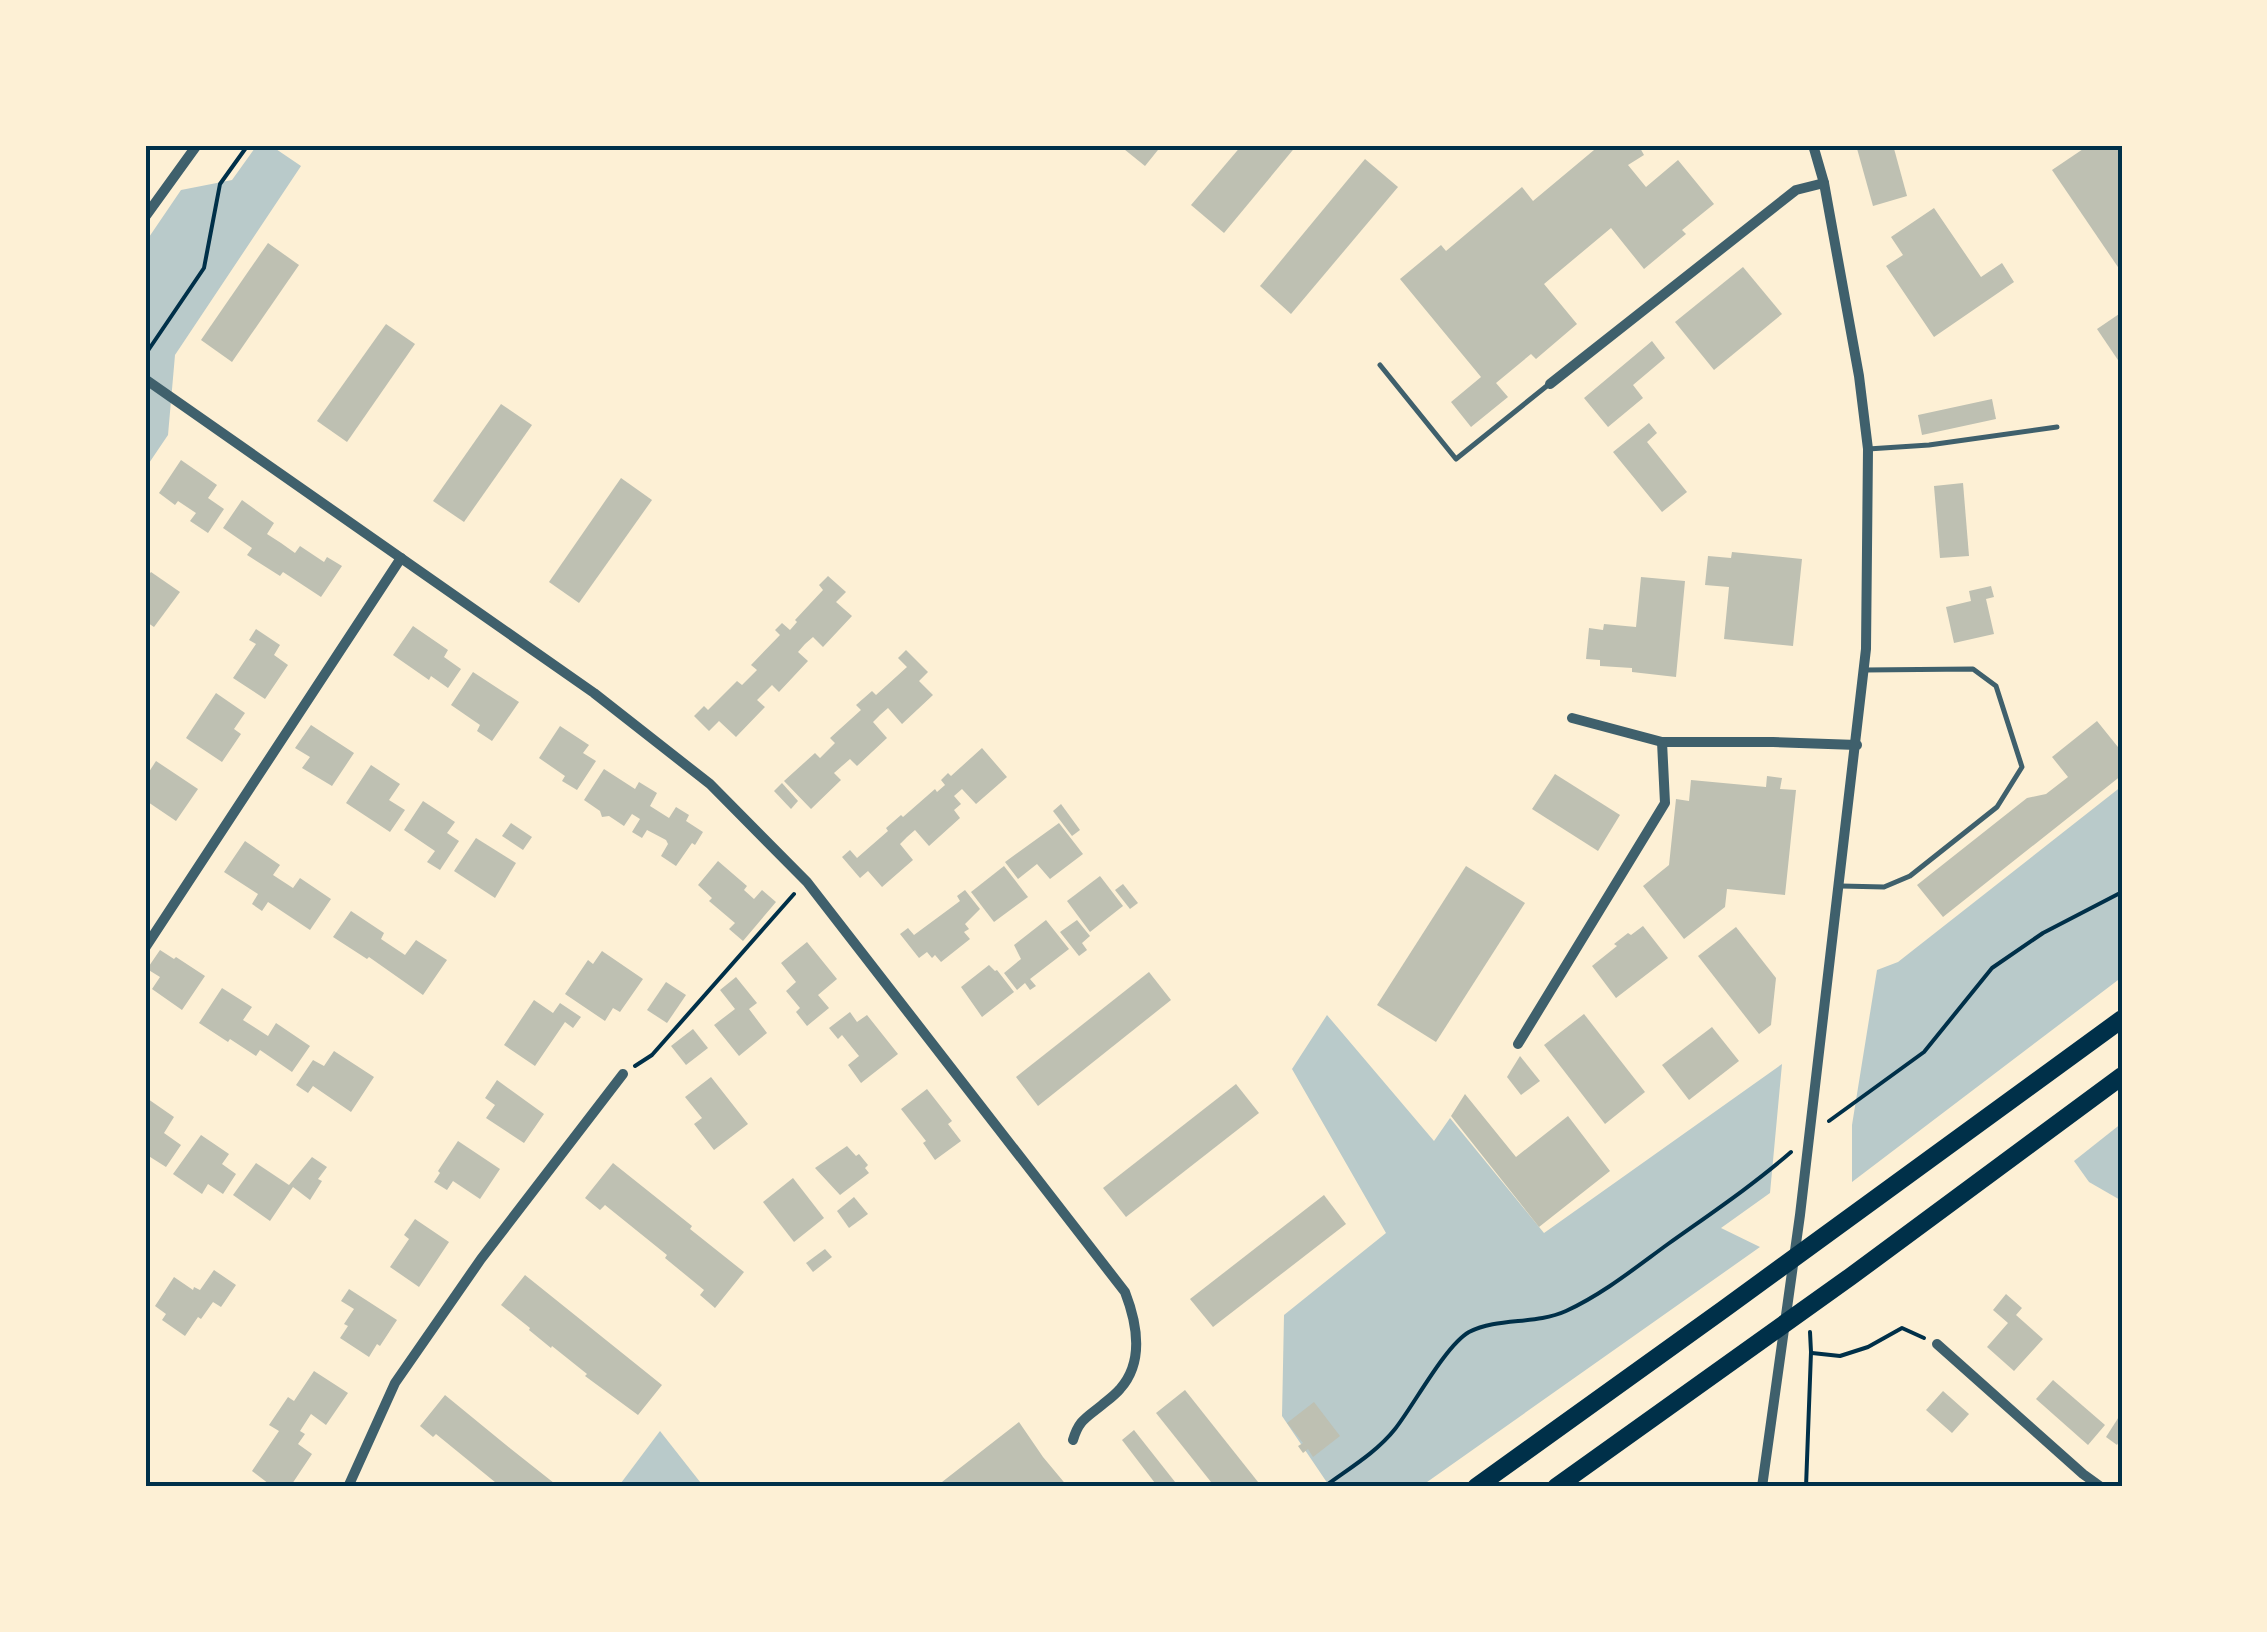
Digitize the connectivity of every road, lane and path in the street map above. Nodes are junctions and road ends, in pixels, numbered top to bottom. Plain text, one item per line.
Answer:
1 (198, 145) edge
2 (248, 145) edge
3 (1814, 145) edge
4 (1824, 184) junction
5 (145, 217) edge
6 (145, 355) edge
7 (1380, 365) dead end
8 (145, 379) edge
9 (1550, 384) joint
10 (2057, 427) dead end
11 (1868, 449) junction
12 (401, 558) junction
13 (1865, 670) junction
14 (1572, 718) dead end
15 (1662, 742) junction
16 (1856, 745) junction
17 (806, 882) junction
18 (1838, 886) junction
19 (2122, 892) edge
20 (145, 948) edge
21 (2122, 1019) edge
22 (1518, 1044) dead end
23 (622, 1074) joint
24 (2122, 1076) edge
25 (1809, 1136) junction
26 (1810, 1333) dead end
27 (1937, 1344) joint
28 (1811, 1352) junction
29 (1073, 1440) dead end
30 (348, 1487) edge
31 (1324, 1487) edge
32 (1476, 1487) edge
33 (1556, 1487) edge
34 (1762, 1487) edge
35 (1806, 1487) edge
36 (2101, 1487) edge

1 - 5 street
2 - 6 path
3 - 4 street
4 - 9 street
4 - 11 street
7 - 9 lane
8 - 12 street
10 - 11 lane
11 - 13 street
12 - 17 street
12 - 20 street
13 - 16 street
13 - 18 lane
14 - 15 street
15 - 16 street
15 - 22 street
16 - 18 street
17 - 23 path
17 - 29 street
18 - 25 street
19 - 25 path
21 - 32 highway
23 - 30 street
24 - 33 highway
25 - 31 path
25 - 34 street
26 - 28 path
27 - 28 path
27 - 36 street
28 - 35 path

